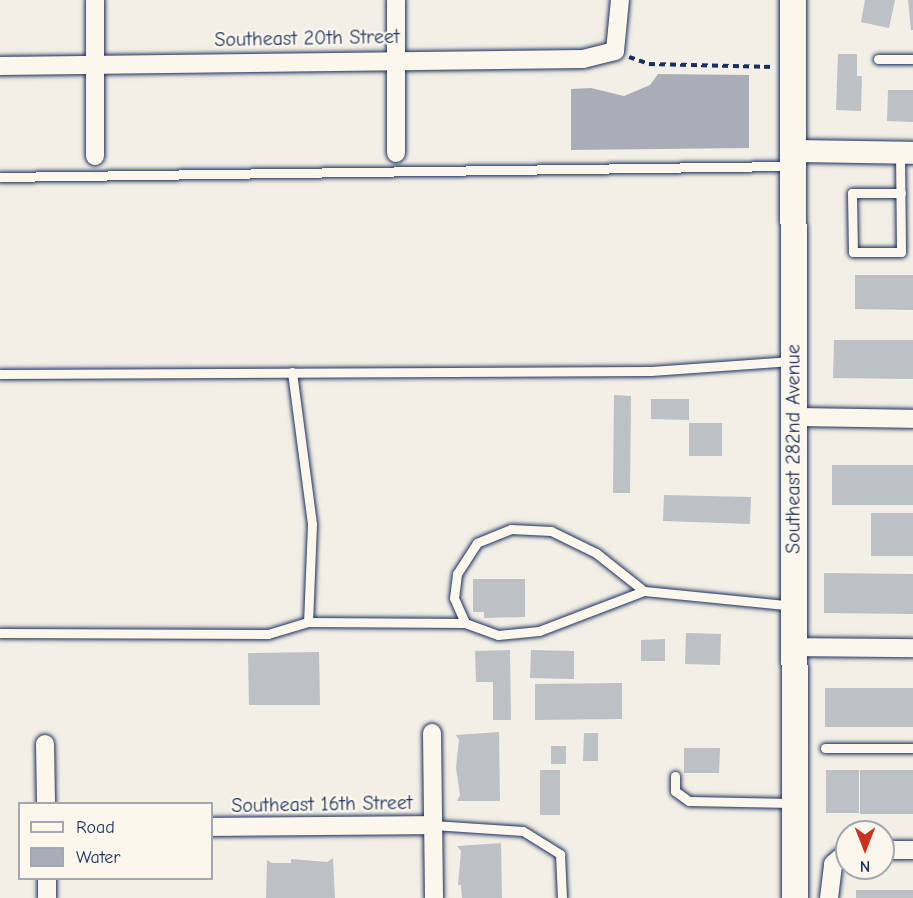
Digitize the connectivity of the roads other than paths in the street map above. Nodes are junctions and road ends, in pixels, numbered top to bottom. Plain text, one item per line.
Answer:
1 (95, 0) edge
2 (396, 0) edge
3 (620, 0) edge
4 (793, 0) edge
5 (913, 58) edge
6 (396, 59) junction
7 (878, 59) dead end
8 (95, 64) junction
9 (0, 66) edge
10 (396, 153) dead end
11 (907, 153) edge
12 (95, 156) dead end
13 (792, 159) junction
14 (0, 177) edge
15 (901, 193) junction
16 (792, 361) junction
17 (292, 372) junction
18 (0, 374) edge
19 (792, 417) junction
20 (913, 419) edge
21 (644, 591) junction
22 (793, 606) junction
23 (308, 622) junction
24 (465, 623) junction
25 (0, 633) edge
26 (793, 647) junction
27 (913, 648) edge
28 (432, 733) dead end
29 (45, 744) dead end
30 (825, 748) dead end
31 (913, 748) edge
32 (675, 776) dead end
33 (46, 802) edge
34 (794, 803) junction
35 (433, 825) junction
36 (213, 827) edge
37 (895, 850) edge
38 (913, 850) edge
39 (835, 862) edge
40 (47, 880) edge
41 (47, 898) edge
42 (434, 898) edge
43 (562, 898) edge
44 (795, 898) edge
45 (830, 898) edge

1 - 8 street
2 - 6 street
3 - 6 street, Southeast 20th Street
4 - 13 main road, Southeast 282nd Avenue
5 - 7 lane
6 - 8 street, Southeast 20th Street
6 - 10 street
8 - 9 street, Southeast 20th Street
8 - 12 street
11 - 13 street
11 - 15 lane
13 - 14 lane
13 - 16 main road, Southeast 282nd Avenue
15 - 15 lane
16 - 17 lane
16 - 19 main road, Southeast 282nd Avenue
17 - 18 lane
17 - 23 lane
19 - 20 street
19 - 22 main road, Southeast 282nd Avenue
21 - 22 lane
21 - 24 lane
21 - 24 lane
22 - 26 main road, Southeast 282nd Avenue
23 - 24 lane
23 - 25 lane
26 - 27 street
26 - 34 main road, Southeast 282nd Avenue
28 - 35 street
29 - 33 street
30 - 31 lane
32 - 34 lane
34 - 44 main road, Southeast 282nd Avenue
35 - 36 street, Southeast 16th Street
35 - 42 street
35 - 43 lane
37 - 38 street
39 - 45 street
40 - 41 street

